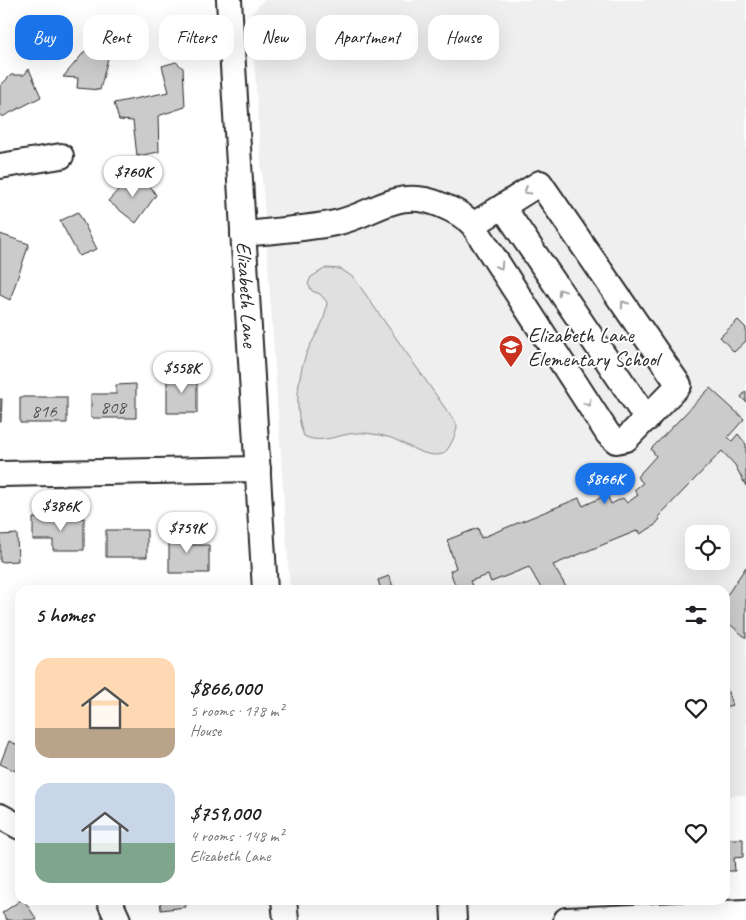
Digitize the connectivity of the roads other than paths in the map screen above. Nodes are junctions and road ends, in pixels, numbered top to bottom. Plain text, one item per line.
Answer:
1 (229, 0) edge
2 (61, 156) dead end
3 (0, 166) edge
4 (503, 207) junction
5 (473, 225) junction
6 (243, 234) junction
7 (647, 419) junction
8 (258, 469) junction
9 (0, 474) edge
10 (265, 585) edge
11 (0, 816) edge
12 (15, 824) edge
13 (111, 905) edge
14 (284, 905) edge
15 (453, 905) edge
16 (746, 912) edge
17 (681, 918) edge
18 (118, 920) edge
19 (286, 920) edge
20 (454, 920) edge
21 (566, 920) edge

1 - 6 street, Elizabeth Lane
2 - 3 street
4 - 5 street
7 -> 4 street
7 -> 4 street
5 - 6 street
5 -> 7 street
6 - 8 street, Elizabeth Lane
8 - 9 street
8 - 10 street, Elizabeth Lane
11 - 12 street
13 - 18 street
14 - 19 street
15 - 20 street
16 - 17 street
17 - 21 street

